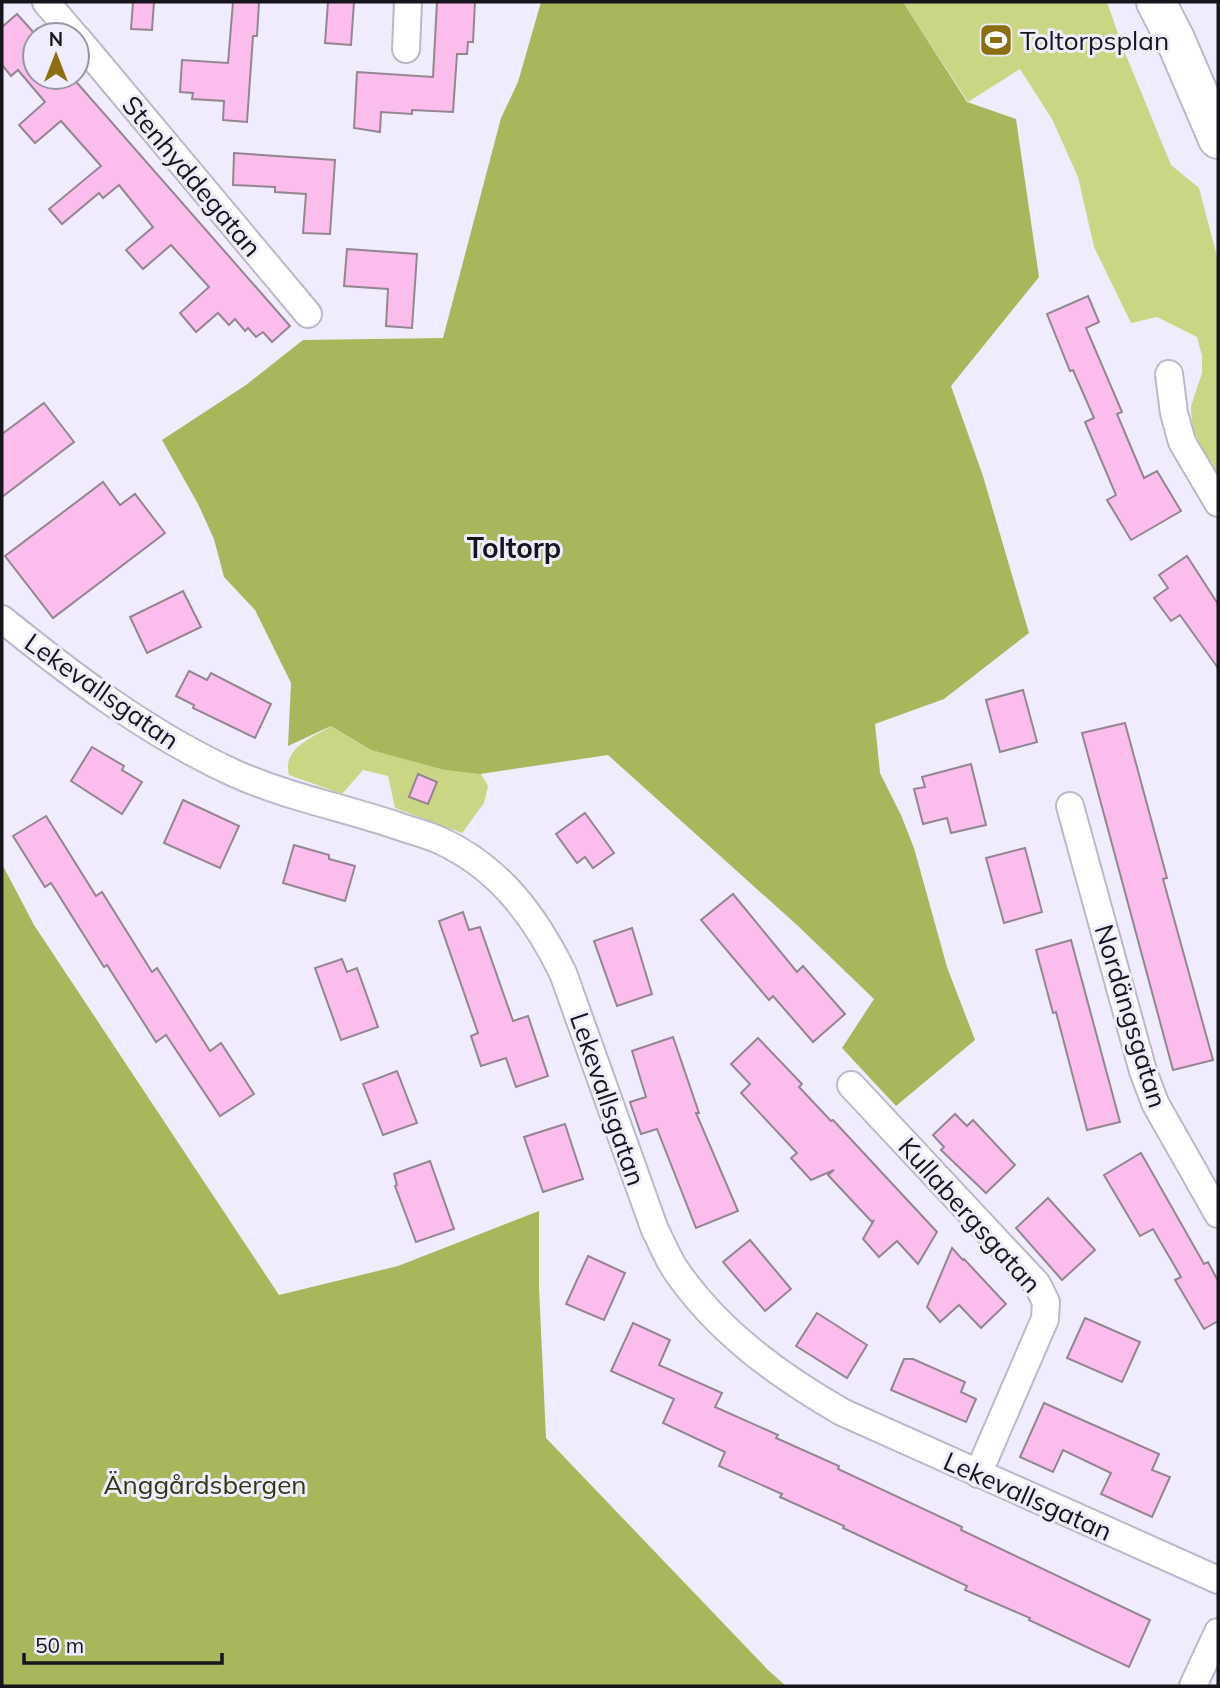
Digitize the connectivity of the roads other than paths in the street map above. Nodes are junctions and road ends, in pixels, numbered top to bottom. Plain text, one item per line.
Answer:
1 (46, 2) edge
2 (408, 2) edge
3 (1156, 2) edge
4 (62, 21) edge
5 (406, 49) dead end
6 (91, 55) edge
7 (1218, 139) edge
8 (308, 314) dead end
9 (1170, 374) dead end
10 (1218, 503) edge
11 (2, 619) edge
12 (1070, 806) dead end
13 (851, 1085) dead end
14 (1218, 1214) edge
15 (978, 1474) junction
16 (1218, 1580) edge
17 (1218, 1632) edge
18 (1193, 1686) edge

1 - 4 street, Stenhyddegatan
2 - 5 street
3 - 7 street
6 - 8 street, Stenhyddegatan
9 - 10 street
11 - 15 street, Lekevallsgatan
12 - 14 street, Nordängsgatan
13 - 15 street, Kullabergsgatan
15 - 16 street, Lekevallsgatan
17 - 18 street

